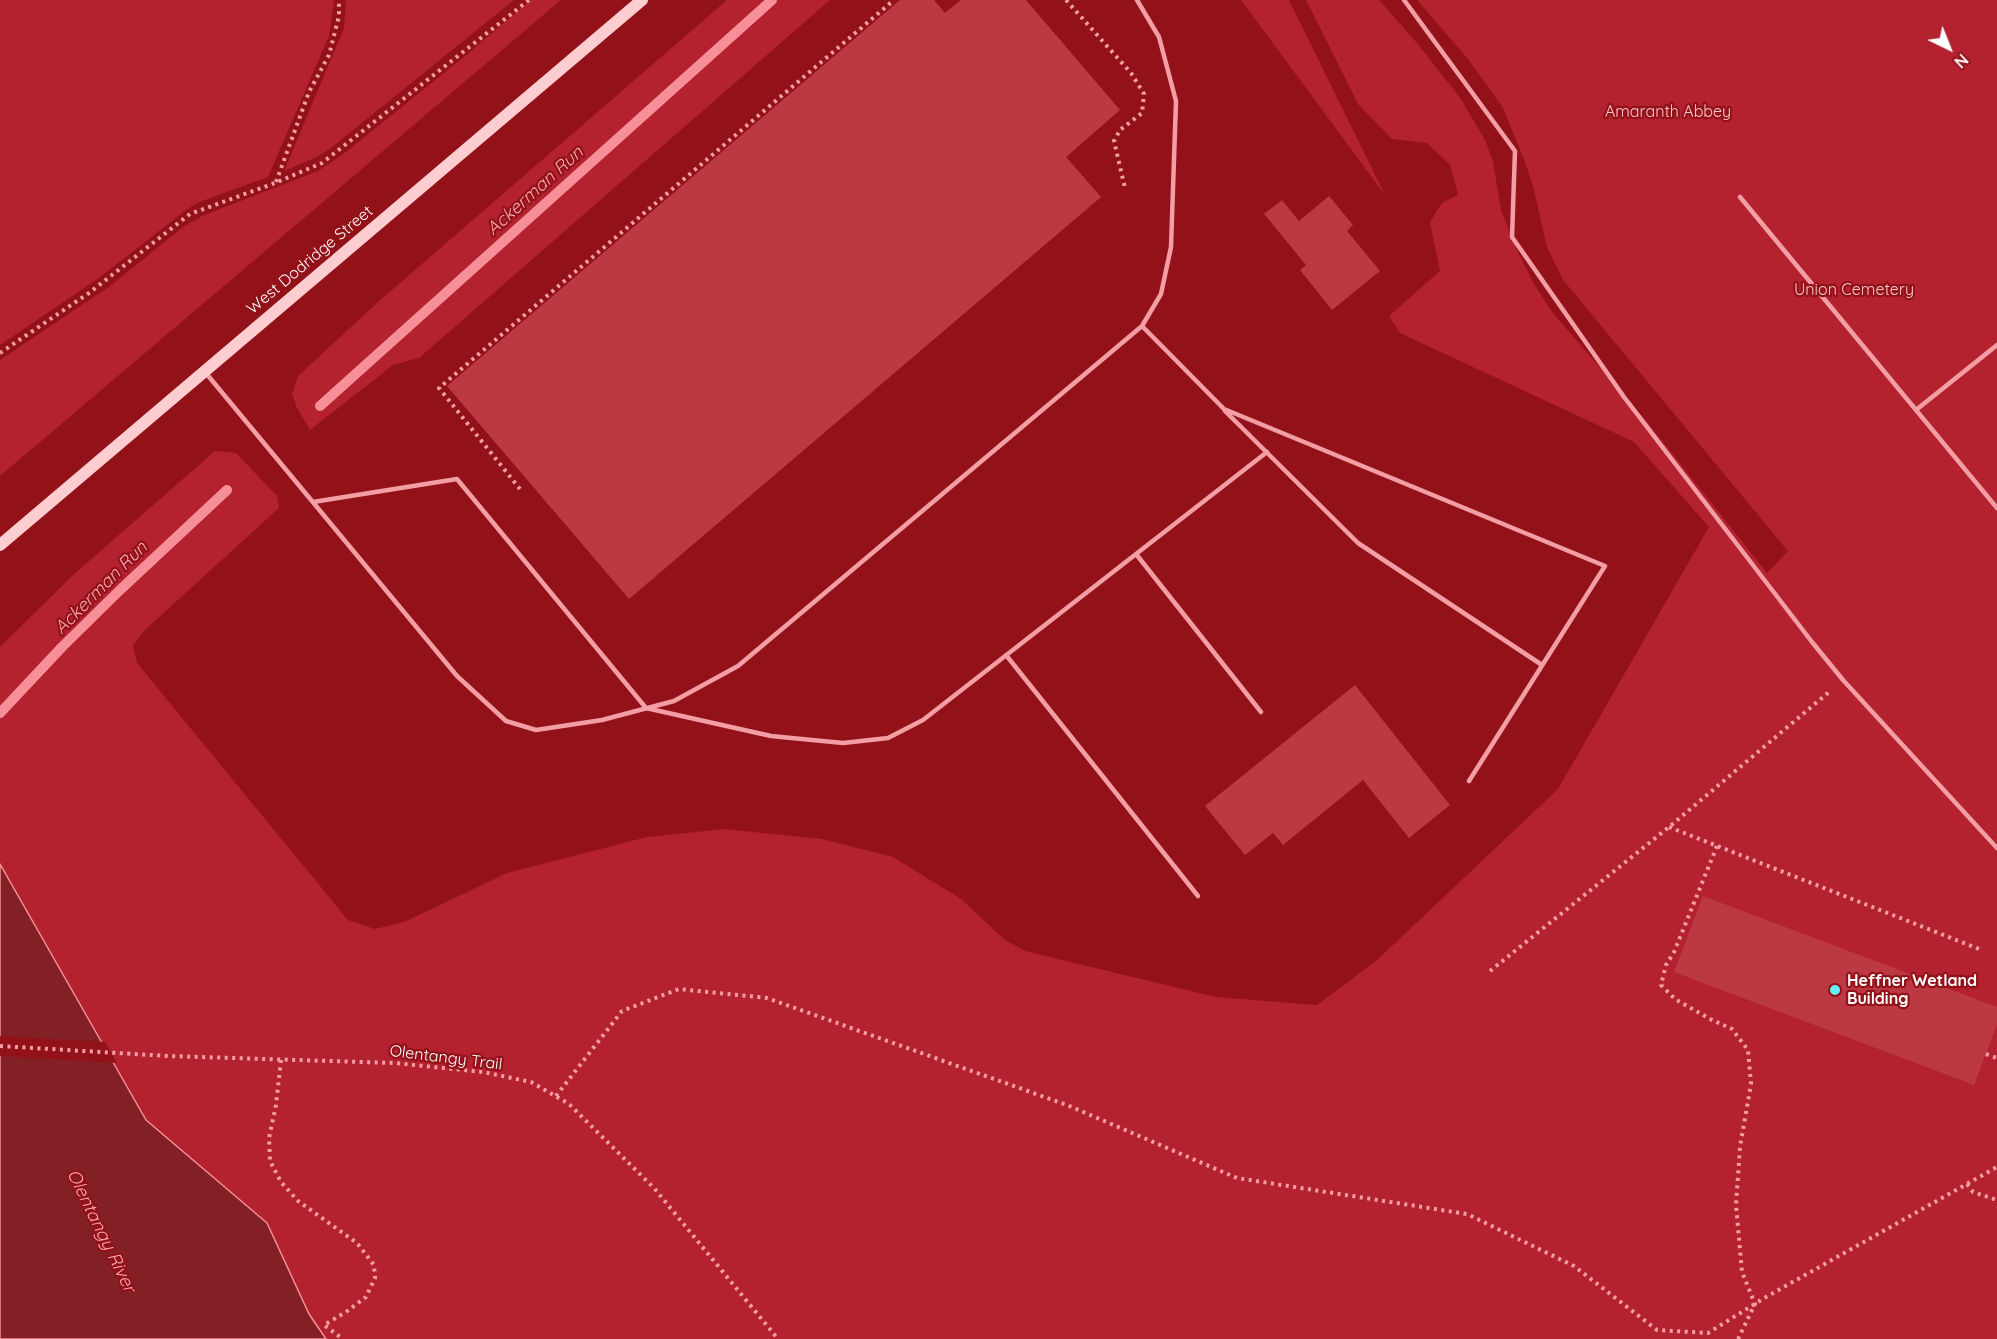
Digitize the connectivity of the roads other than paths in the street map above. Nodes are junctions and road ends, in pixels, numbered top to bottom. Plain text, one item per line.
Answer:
1 (642, 0) edge
2 (1137, 0) edge
3 (1404, 0) edge
4 (1740, 197) dead end
5 (1142, 326) junction
6 (1997, 345) edge
7 (204, 371) junction
8 (1224, 410) junction
9 (1916, 410) junction
10 (1267, 452) junction
11 (313, 502) junction
12 (1997, 508) edge
13 (0, 545) edge
14 (1136, 554) junction
15 (1006, 655) junction
16 (1542, 665) junction
17 (646, 708) junction
18 (1261, 712) dead end
19 (1469, 780) dead end
20 (1997, 848) edge
21 (1198, 896) dead end

1 - 7 main road, West Dodridge Street
2 - 5 lane
3 - 20 lane
4 - 9 lane
5 - 8 lane
5 - 17 lane
6 - 9 lane
7 - 11 lane
7 - 13 main road, West Dodridge Street
8 - 10 lane
8 - 16 lane
9 - 12 lane
10 - 14 lane
10 - 16 lane
11 - 17 lane
11 - 17 lane
14 - 15 lane
14 - 18 lane
15 - 17 lane
15 - 21 lane
16 - 19 lane

